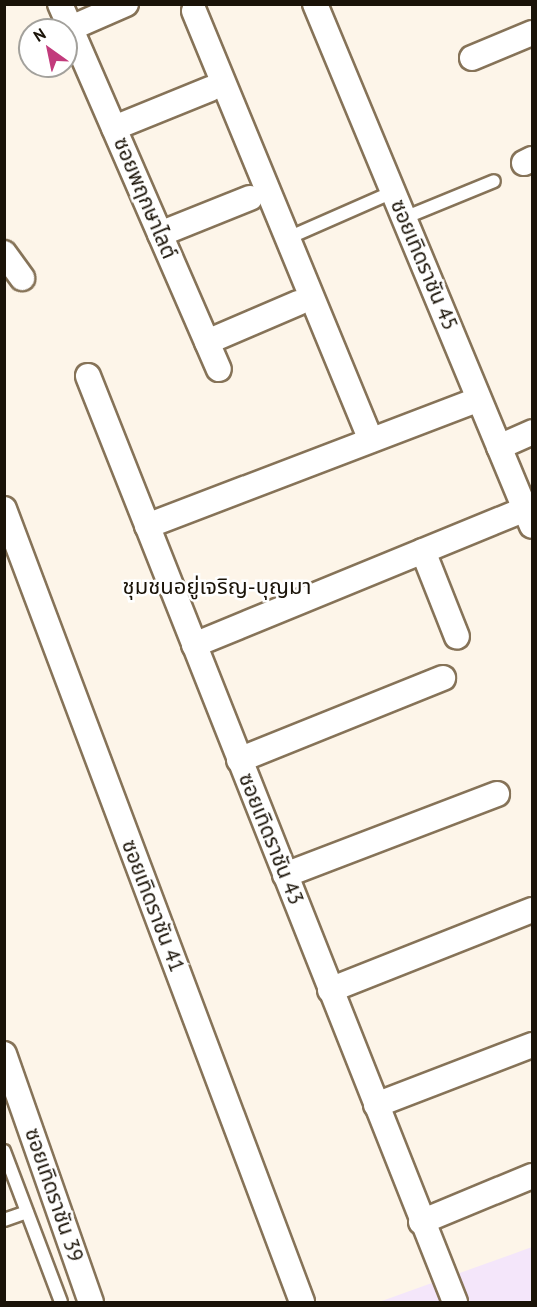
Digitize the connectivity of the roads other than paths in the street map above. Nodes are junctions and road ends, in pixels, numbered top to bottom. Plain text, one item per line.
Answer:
1 (60, 4) edge
2 (126, 4) edge
3 (315, 4) edge
4 (194, 10) dead end
5 (66, 18) edge
6 (78, 25) edge
7 (532, 33) edge
8 (78, 44) edge
9 (472, 58) dead end
10 (210, 88) dead end
11 (114, 128) junction
12 (494, 181) dead end
13 (393, 192) junction
14 (250, 198) dead end
15 (404, 218) junction
16 (160, 234) junction
17 (288, 238) junction
18 (4, 253) edge
19 (22, 279) dead end
20 (298, 303) dead end
21 (207, 342) junction
22 (219, 369) dead end
23 (88, 376) dead end
24 (479, 399) junction
25 (532, 432) edge
26 (371, 440) junction
27 (499, 447) junction
28 (4, 509) edge
29 (529, 517) edge
30 (147, 526) junction
31 (423, 551) junction
32 (457, 637) dead end
33 (194, 645) junction
34 (443, 678) dead end
35 (239, 760) junction
36 (497, 794) dead end
37 (285, 875) junction
38 (532, 910) edge
39 (330, 990) junction
40 (532, 1044) edge
41 (4, 1054) edge
42 (376, 1106) junction
43 (4, 1151) edge
44 (532, 1176) edge
45 (27, 1212) junction
46 (4, 1220) edge
47 (421, 1222) junction
48 (61, 1302) edge
49 (91, 1302) edge
50 (302, 1302) edge
51 (455, 1302) edge

1 - 5 street, ซอยพฤกษาไลต์
2 - 6 street
3 - 13 street, ซอยเทิดราชัน 45
4 - 17 street
7 - 9 street
8 - 11 street, ซอยพฤกษาไลต์
10 - 11 street
11 - 16 street, ซอยพฤกษาไลต์
12 - 15 lane
13 - 15 street, ซอยเทิดราชัน 45
13 - 17 lane
14 - 16 street
15 - 24 street, ซอยเทิดราชัน 45
16 - 21 street, ซอยพฤกษาไลต์
17 - 26 street
18 - 19 street
20 - 21 street
21 - 22 street, ซอยพฤกษาไลต์
23 - 30 street, ซอยเทิดราชัน 43
24 - 26 street
24 - 27 street, ซอยเทิดราชัน 45
25 - 27 street
26 - 30 street
27 - 29 street, ซอยเทิดราชัน 45
28 - 50 street, ซอยเทิดราชัน 41
29 - 31 street
30 - 33 street, ซอยเทิดราชัน 43
31 - 32 street
31 - 33 street
33 - 35 street, ซอยเทิดราชัน 43
34 - 35 street
35 - 37 street, ซอยเทิดราชัน 43
36 - 37 street
37 - 39 street, ซอยเทิดราชัน 43
38 - 39 street
39 - 42 street, ซอยเทิดราชัน 43
40 - 42 street
41 - 49 street, ซอยเทิดราชัน 39
42 - 47 street, ซอยเทิดราชัน 43
43 - 45 lane
44 - 47 street
45 - 46 lane
45 - 48 lane
47 - 51 street, ซอยเทิดราชัน 43

